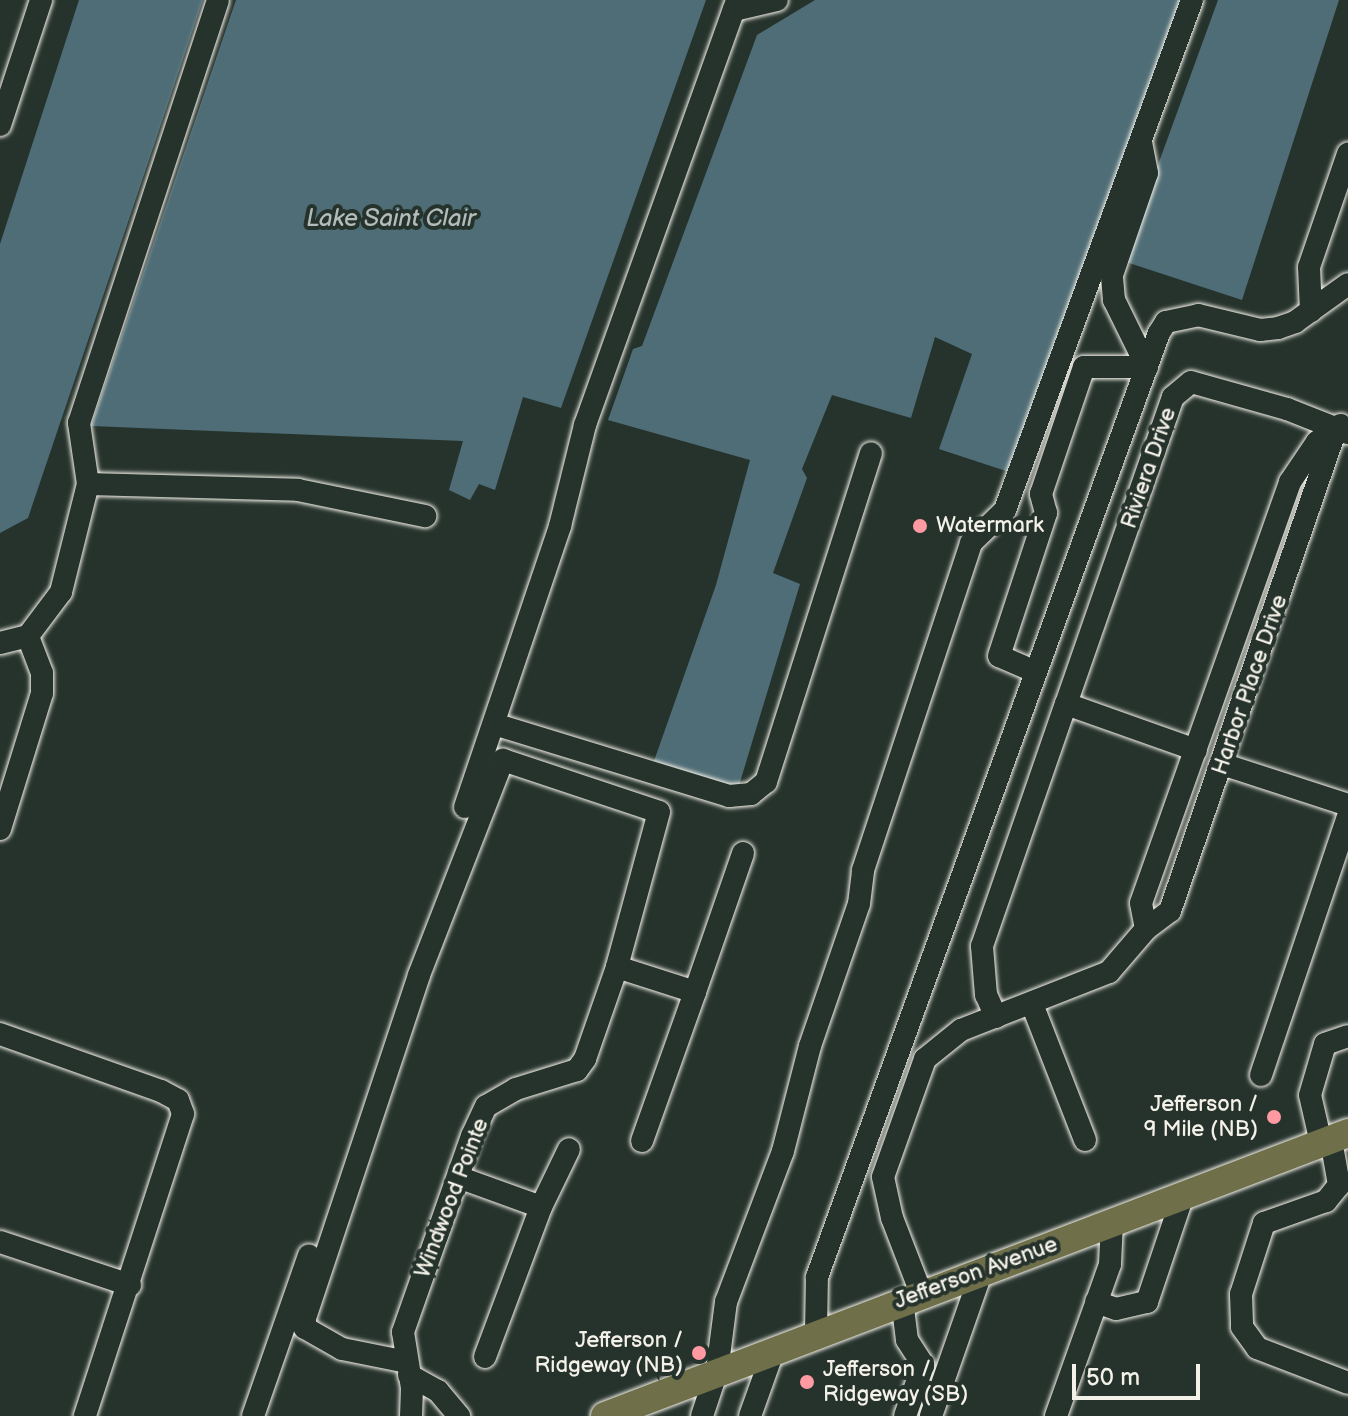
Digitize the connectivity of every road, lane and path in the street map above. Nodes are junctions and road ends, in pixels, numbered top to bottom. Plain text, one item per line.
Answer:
1 (41, 0) edge
2 (218, 0) edge
3 (777, 0) edge
4 (1192, 0) edge
5 (735, 5) edge
6 (0, 125) edge
7 (1140, 141) junction
8 (1348, 154) edge
9 (1348, 284) edge
10 (1311, 311) junction
11 (1147, 367) junction
12 (1344, 427) edge
13 (871, 453) dead end
14 (88, 484) junction
15 (425, 516) dead end
16 (28, 636) junction
17 (0, 643) edge
18 (1036, 672) junction
19 (505, 692) junction
20 (1066, 704) junction
21 (494, 724) junction
22 (521, 732) junction
23 (1196, 750) junction
24 (1222, 764) junction
25 (1348, 805) edge
26 (1348, 817) edge
27 (0, 829) edge
28 (743, 853) dead end
29 (1146, 929) junction
30 (617, 967) junction
31 (695, 992) junction
32 (1032, 1004) junction
33 (996, 1017) junction
34 (0, 1034) edge
35 (1348, 1036) edge
36 (1261, 1075) dead end
37 (1334, 1139) edge
38 (1085, 1140) dead end
39 (642, 1141) dead end
40 (569, 1149) dead end
41 (458, 1177) junction
42 (1343, 1184) edge
43 (1183, 1195) junction
44 (541, 1207) junction
45 (1112, 1222) junction
46 (0, 1242) edge
47 (982, 1270) junction
48 (130, 1285) junction
49 (912, 1296) junction
50 (1096, 1302) junction
51 (816, 1332) junction
52 (774, 1349) junction
53 (485, 1357) dead end
54 (408, 1368) junction
55 (717, 1371) junction
56 (1348, 1383) edge
57 (85, 1416) edge
58 (253, 1416) edge
59 (411, 1416) edge
60 (459, 1416) edge
61 (605, 1416) edge
62 (702, 1416) edge
63 (750, 1416) edge
64 (905, 1416) edge
65 (931, 1416) edge
66 (1056, 1416) edge

1 - 6 street
2 - 14 street
3 - 5 street
4 - 7 street
5 - 19 street
7 - 11 street
7 - 55 street
8 - 10 street
9 - 10 street
10 - 11 street
11 - 18 street
11 - 18 street
12 - 20 street, Riviera Drive
12 - 23 street
12 - 24 street, Harbor Place Drive
13 - 22 street
14 - 15 street
14 - 16 street
16 - 17 street
16 - 27 street
18 - 51 street
19 - 21 street
19 - 22 street
20 - 23 street
20 - 33 street, Riviera Drive
21 - 22 street
21 - 58 street
23 - 29 street
24 - 25 street
24 - 29 street, Harbor Place Drive
26 - 36 street
28 - 31 street
29 - 32 street
30 - 31 street
30 - 41 street, Windwood Pointe
30 - 54 street, Windwood Pointe
31 - 39 street
32 - 33 street
32 - 38 street
33 - 49 street
34 - 48 street
35 - 37 street
37 - 42 street
37 - 43 main road, Jefferson Avenue
40 - 44 street
41 - 44 street
41 - 54 street, Windwood Pointe
42 - 56 street
43 - 45 main road, Jefferson Avenue
43 - 50 street
44 - 53 street
45 - 47 main road, Jefferson Avenue
45 - 50 street
46 - 48 street
47 - 49 main road, Jefferson Avenue
47 - 65 street
48 - 57 street
49 - 51 main road, Jefferson Avenue
49 - 64 street
50 - 66 street
51 - 52 main road, Jefferson Avenue
52 - 55 main road, Jefferson Avenue
52 - 63 street
54 - 59 street, Windwood Pointe
54 - 60 street
55 - 61 main road, Jefferson Avenue
55 - 62 street

